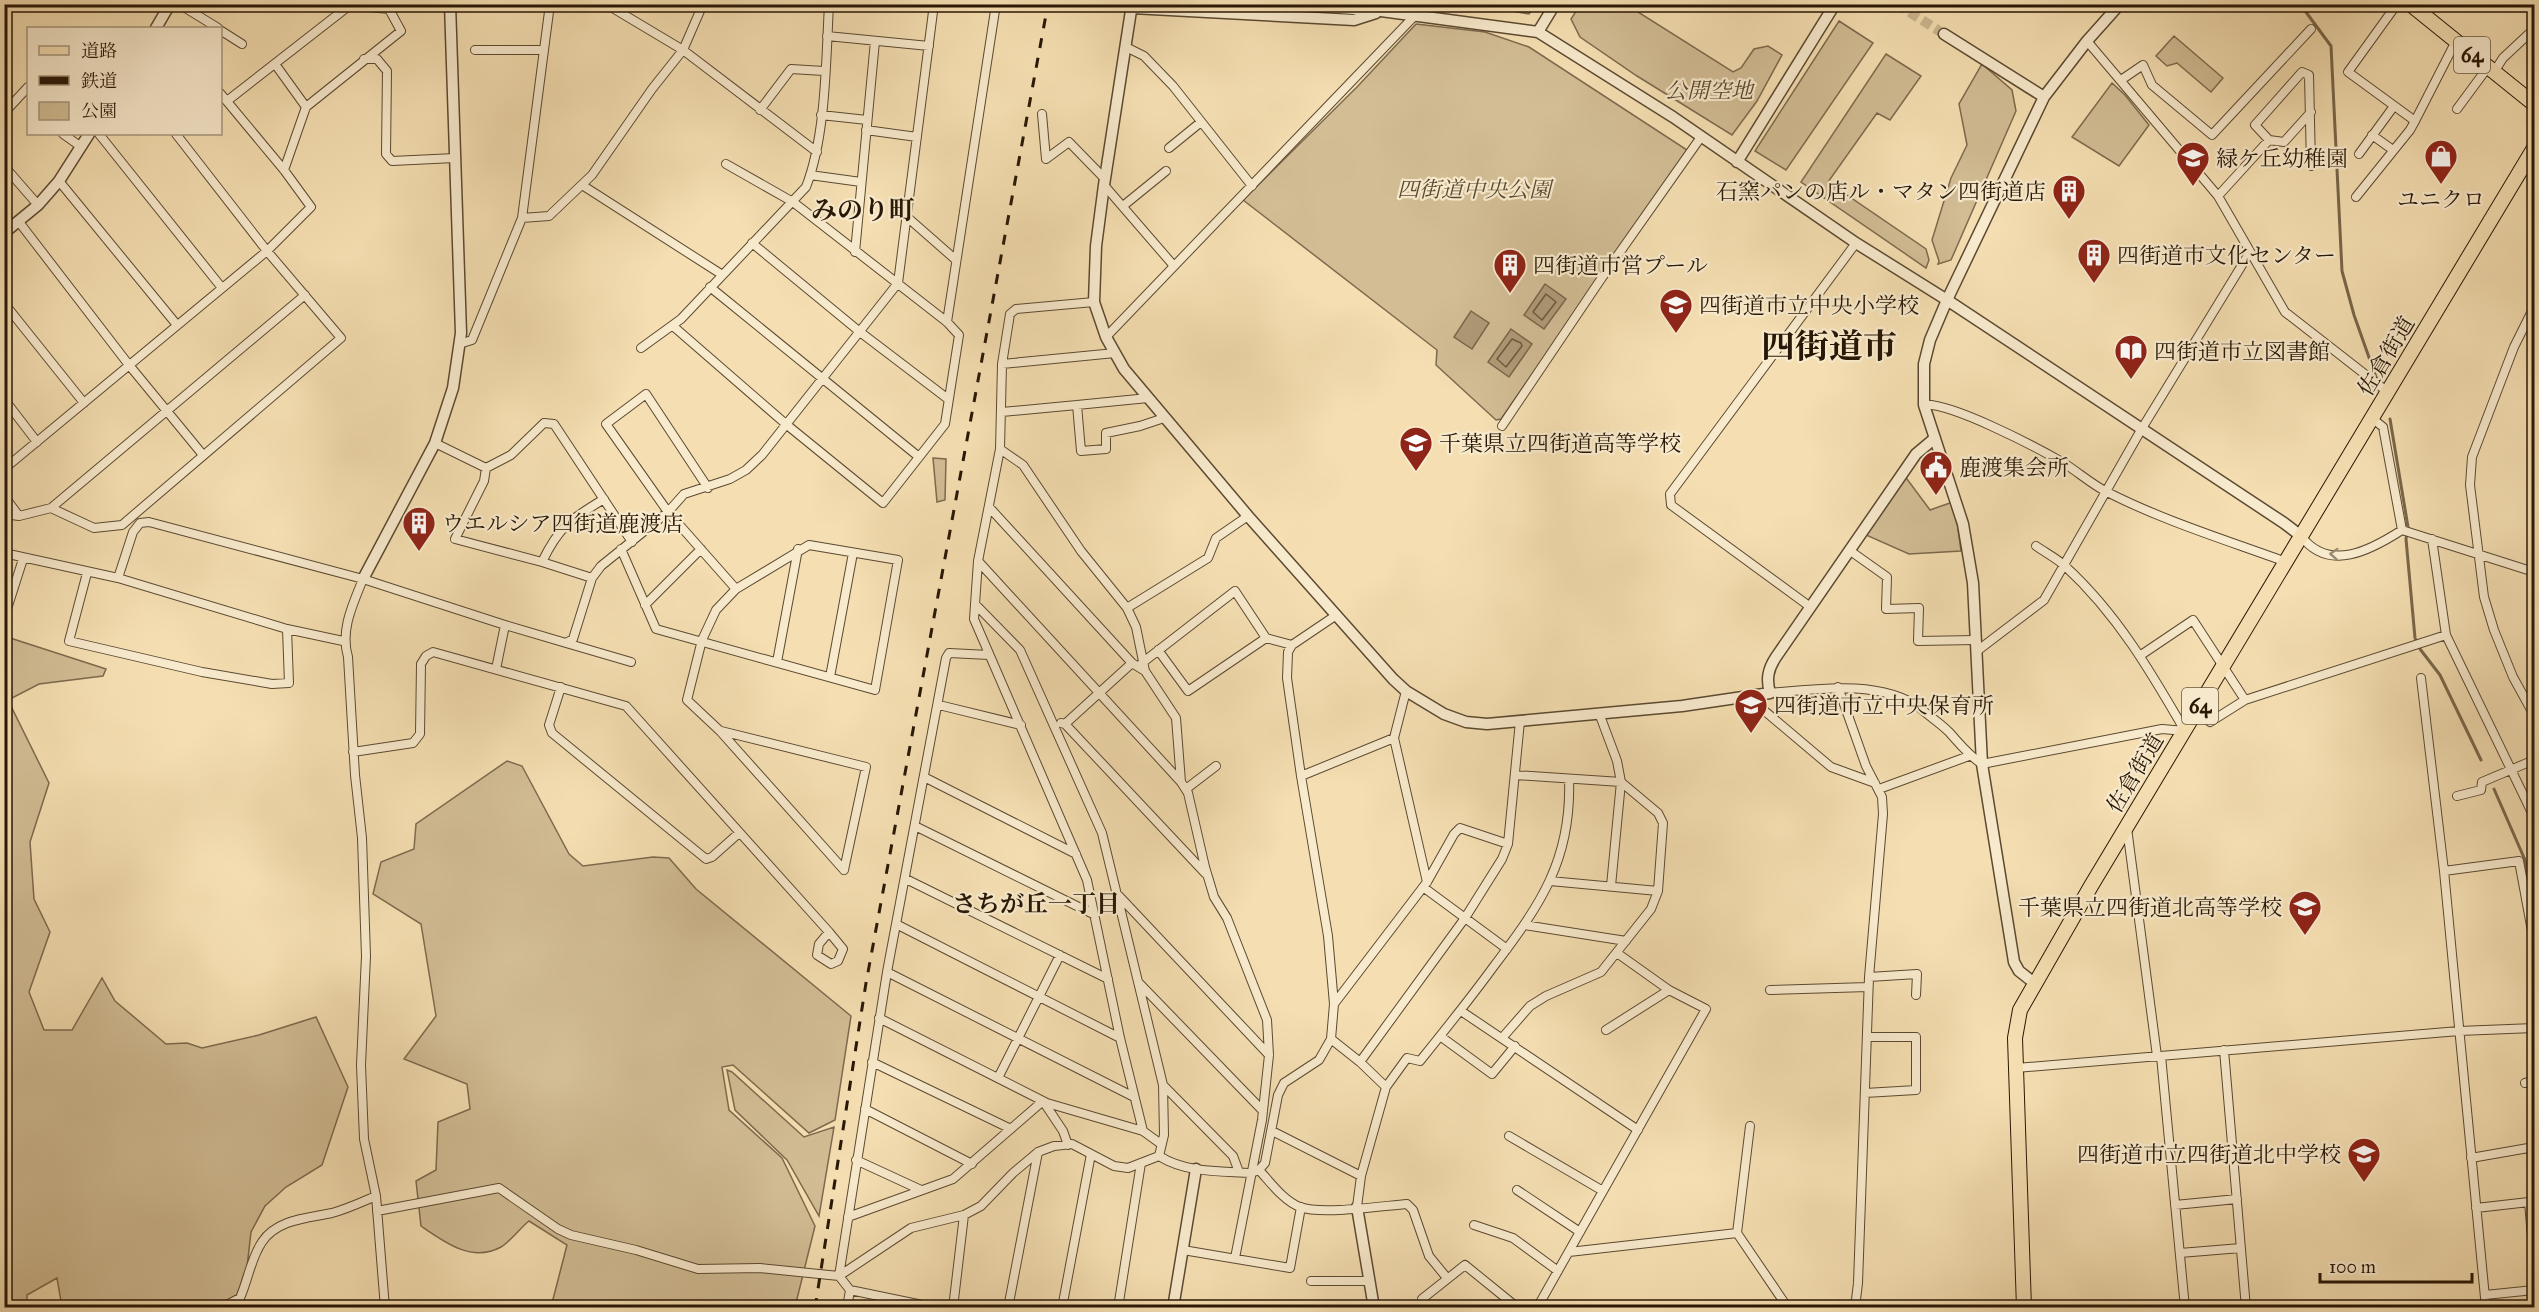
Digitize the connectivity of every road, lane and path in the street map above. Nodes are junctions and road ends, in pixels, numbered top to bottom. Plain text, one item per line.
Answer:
1 (170, 4) edge
2 (179, 4) edge
3 (450, 4) edge
4 (550, 4) edge
5 (606, 4) edge
6 (703, 4) edge
7 (829, 4) edge
8 (934, 4) edge
9 (996, 4) edge
10 (1284, 4) edge
11 (1426, 4) edge
12 (1555, 4) edge
13 (1835, 4) edge
14 (2120, 4) edge
15 (2397, 4) edge
16 (2413, 5) edge
17 (1132, 6) edge
18 (1377, 8) edge
19 (1413, 16) junction
20 (157, 27) edge
21 (216, 27) edge
22 (2311, 29) dead end
23 (2535, 29) edge
24 (222, 31) edge
25 (1538, 32) junction
26 (1944, 34) tunnel mouth
27 (827, 36) junction
28 (875, 41) junction
29 (2087, 41) junction
30 (2456, 41) junction
31 (242, 44) dead end
32 (929, 46) junction
33 (1126, 47) junction
34 (475, 50) dead end
35 (544, 50) junction
36 (683, 50) junction
37 (364, 59) junction
38 (275, 64) junction
39 (2491, 70) junction
40 (824, 71) junction
41 (2121, 80) junction
42 (27, 88) edge
43 (222, 95) edge
44 (2044, 97) junction
45 (227, 101) junction
46 (2535, 104) edge
47 (2394, 106) junction
48 (306, 107) junction
49 (2457, 109) dead end
50 (760, 110) junction
51 (2311, 112) junction
52 (4, 113) edge
53 (1042, 114) dead end
54 (821, 115) junction
55 (867, 120) junction
56 (2415, 121) junction
57 (1201, 122) junction
58 (866, 130) junction
59 (64, 135) edge
60 (88, 135) edge
61 (100, 135) edge
62 (177, 135) edge
63 (2372, 135) junction
64 (917, 137) junction
65 (1701, 137) junction
66 (2269, 140) junction
67 (80, 146) junction
68 (1169, 148) dead end
69 (2535, 148) edge
70 (2393, 150) junction
71 (817, 152) junction
72 (2359, 154) dead end
73 (455, 158) junction
74 (1737, 162) junction
75 (726, 164) dead end
76 (4, 166) edge
77 (2311, 166) dead end
78 (284, 170) junction
79 (1166, 171) dead end
80 (810, 175) junction
81 (59, 181) junction
82 (861, 182) junction
83 (1104, 182) junction
84 (582, 185) junction
85 (1252, 186) junction
86 (2218, 196) junction
87 (2356, 197) dead end
88 (793, 202) junction
89 (38, 205) junction
90 (1123, 206) junction
91 (907, 217) junction
92 (522, 218) junction
93 (19, 222) junction
94 (4, 233) edge
95 (752, 243) junction
96 (1856, 243) junction
97 (267, 251) junction
98 (855, 252) junction
99 (2250, 252) junction
100 (956, 260) junction
101 (1174, 266) junction
102 (721, 274) junction
103 (898, 284) junction
104 (710, 286) junction
105 (222, 288) junction
106 (305, 295) junction
107 (1947, 300) junction
108 (1094, 302) junction
109 (4, 303) edge
110 (2534, 310) edge
111 (946, 322) junction
112 (177, 326) junction
113 (673, 326) junction
114 (860, 332) junction
115 (1106, 337) junction
116 (459, 344) junction
117 (641, 348) dead end
118 (1115, 353) junction
119 (1002, 364) junction
120 (129, 365) junction
121 (823, 379) junction
122 (2389, 393) junction
123 (1148, 398) junction
124 (4, 399) edge
125 (948, 399) junction
126 (84, 403) junction
127 (1077, 405) junction
128 (1924, 405) junction
129 (167, 411) junction
130 (1002, 412) junction
131 (1164, 418) junction
132 (2373, 419) junction
133 (786, 425) junction
134 (1502, 426) dead end
135 (2141, 430) junction
136 (1935, 438) junction
137 (37, 442) junction
138 (435, 443) junction
139 (1000, 449) junction
140 (203, 455) junction
141 (919, 457) junction
142 (486, 468) junction
143 (4, 469) edge
144 (708, 488) junction
145 (2106, 492) junction
146 (4, 496) edge
147 (604, 499) junction
148 (989, 507) junction
149 (51, 508) junction
150 (668, 512) junction
151 (4, 514) edge
152 (19, 516) junction
153 (1248, 516) junction
154 (2406, 531) junction
155 (2301, 536) junction
156 (2432, 538) junction
157 (632, 542) junction
158 (2036, 546) dead end
159 (621, 549) junction
160 (701, 549) junction
161 (798, 549) junction
162 (1849, 550) junction
163 (2477, 552) junction
164 (4, 553) edge
165 (853, 553) junction
166 (23, 559) junction
167 (978, 561) junction
168 (542, 562) junction
169 (2286, 562) junction
170 (2066, 566) junction
171 (2535, 572) edge
172 (87, 573) junction
173 (118, 578) junction
174 (592, 578) junction
175 (363, 579) junction
176 (736, 589) junction
177 (645, 605) junction
178 (976, 605) junction
179 (1809, 606) junction
180 (4, 609) edge
181 (1127, 609) junction
182 (1335, 616) junction
183 (505, 626) junction
184 (287, 629) junction
185 (2446, 634) junction
186 (1266, 638) junction
187 (702, 640) junction
188 (343, 641) junction
189 (566, 643) junction
190 (1292, 645) junction
191 (1977, 645) junction
192 (1158, 650) junction
193 (990, 655) junction
194 (2141, 655) junction
195 (631, 662) dead end
196 (777, 662) junction
197 (1132, 663) junction
198 (2224, 666) junction
199 (1143, 667) junction
200 (496, 669) junction
201 (830, 677) junction
202 (2421, 678) dead end
203 (561, 687) junction
204 (1838, 687) junction
205 (1406, 691) junction
206 (1770, 693) junction
207 (1098, 694) junction
208 (1747, 696) junction
209 (2245, 700) junction
210 (939, 705) junction
211 (2197, 710) junction
212 (1599, 712) junction
213 (2535, 715) edge
214 (1052, 721) junction
215 (1520, 721) junction
216 (1065, 724) junction
217 (1021, 725) junction
218 (720, 731) junction
219 (2185, 731) junction
220 (1394, 738) junction
221 (353, 752) junction
222 (1970, 756) junction
223 (2535, 760) edge
224 (1982, 764) junction
225 (1216, 766) dead end
226 (2511, 770) junction
227 (1515, 775) junction
228 (1301, 776) junction
229 (924, 777) junction
230 (1569, 779) junction
231 (1621, 782) junction
232 (1183, 785) junction
233 (1877, 786) junction
234 (2457, 796) dead end
235 (2535, 817) edge
236 (915, 826) junction
237 (2127, 827) junction
238 (739, 833) junction
239 (1508, 844) junction
240 (1076, 854) junction
241 (2444, 871) junction
242 (1208, 876) junction
243 (906, 879) junction
244 (1550, 881) junction
245 (1425, 885) junction
246 (1611, 886) junction
247 (1658, 891) junction
248 (1118, 896) junction
249 (1095, 915) junction
250 (1465, 918) junction
251 (896, 924) junction
252 (1524, 925) junction
253 (829, 932) dead end
254 (1626, 941) junction
255 (2535, 942) edge
256 (1507, 949) junction
257 (1617, 953) junction
258 (1060, 955) junction
259 (887, 972) junction
260 (1869, 977) junction
261 (1108, 979) junction
262 (1139, 982) junction
263 (2033, 982) junction
264 (1868, 987) junction
265 (1670, 990) junction
266 (1770, 990) dead end
267 (1916, 995) dead end
268 (1039, 997) junction
269 (1334, 1004) junction
270 (1461, 1011) junction
271 (879, 1018) junction
272 (2535, 1028) edge
273 (1606, 1030) dead end
274 (2459, 1030) junction
275 (1440, 1036) junction
276 (1867, 1037) junction
277 (1018, 1038) junction
278 (1120, 1038) junction
279 (1502, 1038) junction
280 (1331, 1039) junction
281 (1515, 1046) junction
282 (2224, 1050) junction
283 (1269, 1055) junction
284 (2159, 1056) junction
285 (872, 1062) junction
286 (1360, 1062) junction
287 (2016, 1068) junction
288 (998, 1078) junction
289 (2535, 1081) edge
290 (2525, 1083) dead end
291 (1163, 1085) junction
292 (1386, 1088) junction
293 (1865, 1093) junction
294 (1134, 1097) junction
295 (1043, 1101) junction
296 (865, 1109) junction
297 (1263, 1111) junction
298 (1750, 1126) dead end
299 (1011, 1129) junction
300 (1638, 1130) junction
301 (1143, 1131) junction
302 (1272, 1131) junction
303 (1509, 1136) dead end
304 (1161, 1144) junction
305 (1068, 1145) junction
306 (2535, 1147) edge
307 (1038, 1152) junction
308 (1091, 1154) junction
309 (1160, 1156) junction
310 (2471, 1158) junction
311 (856, 1160) junction
312 (1141, 1163) junction
313 (972, 1164) junction
314 (1196, 1169) junction
315 (1239, 1172) junction
316 (1255, 1172) junction
317 (1361, 1176) junction
318 (921, 1190) junction
319 (1516, 1190) dead end
320 (1603, 1191) junction
321 (376, 1196) junction
322 (2237, 1199) junction
323 (2532, 1202) edge
324 (2175, 1205) junction
325 (1301, 1207) junction
326 (1357, 1207) junction
327 (2476, 1208) junction
328 (377, 1211) junction
329 (964, 1215) junction
330 (848, 1217) junction
331 (1474, 1225) dead end
332 (1580, 1232) junction
333 (1737, 1233) junction
334 (2241, 1248) junction
335 (1183, 1250) junction
336 (1569, 1252) junction
337 (2180, 1253) junction
338 (1235, 1258) junction
339 (2535, 1260) edge
340 (1558, 1271) junction
341 (839, 1276) junction
342 (1447, 1278) junction
343 (1311, 1281) dead end
344 (1370, 1281) junction
345 (850, 1290) junction
346 (2535, 1290) edge
347 (2485, 1295) junction
348 (900, 1304) edge
349 (221, 1308) edge
350 (385, 1308) edge
351 (847, 1308) edge
352 (937, 1308) edge
353 (952, 1308) edge
354 (1008, 1308) edge
355 (1062, 1308) edge
356 (1118, 1308) edge
357 (1173, 1308) edge
358 (1374, 1308) edge
359 (1431, 1308) edge
360 (1518, 1308) edge
361 (1537, 1308) edge
362 (1788, 1308) edge
363 (1854, 1308) edge
364 (2024, 1308) edge
365 (2185, 1308) edge
366 (2246, 1308) edge
367 (2486, 1308) edge

1 - 20 street
2 - 21 street
3 - 73 street
4 - 35 street
5 - 36 street
6 - 36 street
7 - 27 street
8 - 32 street
9 - 100 street
10 - 18 street
11 - 19 street
12 - 25 street
13 - 74 street
14 - 29 street
15 - 47 street
16 - 30 main road, 64
17 - 18 street
17 - 33 street
18 - 19 street
19 - 25 street
19 - 85 street
22 - 41 street
23 - 39 street
24 - 31 street
25 - 65 street
26 - 44 street
27 - 28 street
27 - 40 street
28 - 32 street
28 - 55 street
29 - 41 street
29 - 44 street
30 - 39 main road, 64
30 - 56 street
32 - 64 street
33 - 57 street
33 - 83 street
34 - 35 street
35 - 92 street
36 - 50 street
36 - 84 street
37 - 38 street
37 - 48 street
37 - 73 street
38 - 45 street
38 - 48 street
39 - 46 main road, 64
39 - 49 street
40 - 50 street
40 - 54 street
41 - 86 street
42 - 52 street
43 - 45 street
44 - 107 street
45 - 78 street
47 - 56 street
47 - 63 street
48 - 78 street
50 - 71 street
51 - 66 street
51 - 66 street
51 - 77 street
53 - 83 street
54 - 55 street
54 - 71 street
55 - 58 street
56 - 70 street
57 - 68 street
57 - 85 street
58 - 64 street
58 - 82 street
59 - 67 street
60 - 67 street
61 - 105 street
62 - 97 street
63 - 70 street
63 - 72 street
64 - 91 street
65 - 74 street
65 - 134 street
66 - 86 street
67 - 81 street
69 - 122 main road, 佐倉街道 / 64
70 - 87 street
71 - 80 street
73 - 116 street
74 - 96 street
75 - 88 street
76 - 89 street
78 - 97 street
79 - 90 street
80 - 82 street
80 - 88 street
81 - 89 street
81 - 112 street
82 - 98 street
83 - 90 street
83 - 108 street
84 - 92 street
84 - 102 street
85 - 101 street
86 - 99 street
88 - 95 street
88 - 98 street
89 - 93 street
90 - 101 street
91 - 100 street
91 - 103 street
92 - 116 street
93 - 94 street
93 - 120 street
95 - 102 street
95 - 114 street
96 - 107 street
96 - 179 street
97 - 105 street
97 - 106 street
98 - 103 street
99 - 122 street
99 - 135 street
100 - 111 street
101 - 115 street
102 - 104 street
103 - 111 street
103 - 114 street
104 - 113 street
104 - 121 street
105 - 112 street
106 - 129 street
106 - 140 street
107 - 128 street
107 - 135 street
108 - 115 street
108 - 119 street
109 - 126 street
110 - 163 street
111 - 125 street
112 - 120 street
113 - 117 street
113 - 133 street
114 - 121 street
114 - 125 street
115 - 118 street
116 - 138 street
118 - 119 street
118 - 123 street
119 - 130 street
120 - 126 street
120 - 129 street
121 - 133 street
121 - 141 street
122 - 132 main road, 佐倉街道 / 64
123 - 127 street
123 - 131 street
124 - 137 street
125 - 141 street
126 - 137 street
127 - 130 street
127 - 131 street
128 - 136 street
128 - 145 street
129 - 140 street
129 - 149 street
130 - 139 street
131 - 153 street
132 - 154 street
132 - 155 main road, 佐倉街道 / 64
133 - 141 street
133 - 144 street
135 - 145 street
135 - 155 street
136 - 162 street
136 - 191 street
137 - 143 street
138 - 142 street
138 - 175 street
139 - 148 street
139 - 181 street
140 - 149 street
142 - 147 street
142 - 168 street
144 - 150 street
144 - 150 street
145 - 169 street
145 - 170 street
146 - 152 street
147 - 157 street
147 - 168 street
148 - 167 street
148 - 197 street
149 - 152 street
150 - 157 street
150 - 160 street
151 - 152 street
153 - 181 street
153 - 182 street
154 -> 155 street
154 - 156 street
155 - 169 main road, 佐倉街道 / 64
156 - 163 street
156 - 185 street
157 - 159 street
158 - 170 street
159 - 174 street
159 - 177 street
160 - 176 street
160 - 177 street
161 - 165 street
161 - 176 street
161 - 196 street
162 - 179 street
162 - 191 street
163 - 171 street
163 - 213 street
164 - 166 street
165 - 201 street
165 - 201 street
166 - 172 street
166 - 180 street
167 - 178 street
167 - 207 street
168 - 174 street
169 - 198 main road, 佐倉街道 / 64
170 - 191 street
170 - 194 street
172 - 173 street
172 - 184 street
173 - 175 street
173 - 184 street
174 - 189 street
175 - 183 street
175 - 188 street
176 - 187 street
177 - 187 street
178 - 193 street
178 - 214 street
179 - 206 street
181 - 199 street
182 - 190 street
182 - 205 street
183 - 189 street
183 - 200 street
184 - 188 street
185 - 209 street
185 - 226 street
186 - 190 street
186 - 192 street
186 - 192 street
187 - 196 street
187 - 218 street
188 - 221 street
189 - 195 street
190 - 228 street
191 - 224 street
192 - 199 street
193 - 210 street
193 - 217 street
194 - 198 street
194 - 219 street
196 - 201 street
197 - 199 street
197 - 207 street
198 - 209 street
198 - 211 main road, 佐倉街道 / 64
199 - 232 street
200 - 203 street
200 - 221 street
202 - 241 street
203 - 238 street
203 - 238 street
204 - 206 street
204 - 222 street
204 - 233 street
205 - 215 street
205 - 220 street
206 - 208 street
207 - 216 street
207 - 232 street
208 - 212 street
208 - 233 street
209 - 211 street
210 - 217 street
210 - 229 street
211 - 219 main road, 佐倉街道 / 64
212 - 215 street
212 - 231 street
214 - 216 street
214 - 248 street
215 - 227 street
216 - 242 street
217 - 240 street
218 - 218 street
219 - 224 street
219 - 237 main road, 佐倉街道 / 64
220 - 228 street
220 - 245 street
221 - 321 street
222 - 224 street
222 - 233 street
223 - 226 street
224 - 263 street
225 - 232 street
226 - 234 street
226 - 235 street
227 - 230 street
227 - 239 street
228 - 269 street
229 - 236 street
229 - 240 street
230 - 231 street
230 - 244 street
231 - 246 street
231 - 247 street
232 - 242 street
233 - 260 street
236 - 243 street
236 - 249 street
237 - 263 main road, 佐倉街道 / 64
237 - 284 street
238 - 253 street
239 - 245 street
239 - 250 street
240 - 249 street
241 - 255 street
241 - 274 street
242 - 283 street
243 - 251 street
243 - 258 street
244 - 246 street
244 - 252 street
245 - 250 street
245 - 269 street
246 - 247 street
247 - 254 street
248 - 262 street
248 - 283 street
249 - 261 street
250 - 256 street
250 - 286 street
251 - 259 street
251 - 268 street
252 - 254 street
252 - 256 street
254 - 257 street
256 - 270 street
257 - 265 street
257 - 279 street
258 - 261 street
258 - 268 street
259 - 271 street
259 - 277 street
260 - 264 street
260 - 267 street
261 - 278 street
262 - 291 street
262 - 297 street
263 - 287 main road, 佐倉街道 / 64
264 - 266 street
264 - 276 street
265 - 273 street
265 - 300 street
268 - 277 street
268 - 278 street
269 - 280 street
270 - 275 street
270 - 279 street
271 - 285 street
271 - 288 street
272 - 274 street
274 - 282 street
274 - 310 street
275 - 281 street
275 - 292 street
276 - 293 street
276 - 293 street
277 - 288 street
277 - 294 street
278 - 294 street
279 - 281 street
280 - 286 street
280 - 302 street
281 - 300 street
282 - 284 street
282 - 322 street
283 - 297 street
284 - 287 street
284 - 324 street
285 - 296 street
285 - 299 street
286 - 292 street
287 - 364 main road, 佐倉街道 / 64
288 - 295 street
289 - 290 street
291 - 304 street
291 - 315 street
292 - 317 street
293 - 363 street
294 - 301 street
295 - 299 street
295 - 301 street
295 - 305 street
296 - 311 street
296 - 313 street
297 - 316 street
298 - 333 street
299 - 313 street
300 - 320 street
301 - 304 street
302 - 316 street
302 - 317 street
303 - 320 street
304 - 309 street
305 - 307 street
305 - 308 street
306 - 310 street
307 - 329 street
307 - 354 street
308 - 312 street
308 - 355 street
309 - 312 street
309 - 314 street
310 - 327 street
311 - 318 street
311 - 330 street
312 - 356 street
313 - 318 street
314 - 315 street
314 - 335 street
315 - 316 street
316 - 325 street
316 - 338 street
317 - 326 street
318 - 330 street
319 - 332 street
320 - 332 street
321 - 328 street
321 - 349 street
322 - 324 street
322 - 334 street
323 - 327 street
323 - 339 street
324 - 337 street
325 - 326 street
325 - 338 street
326 - 342 street
326 - 344 street
327 - 347 street
328 - 341 street
328 - 350 street
329 - 341 street
329 - 353 street
330 - 341 street
331 - 340 street
332 - 336 street
333 - 336 street
333 - 362 street
334 - 337 street
334 - 366 street
335 - 338 street
335 - 357 street
336 - 340 street
337 - 365 street
340 - 361 street
341 - 345 street
342 - 359 street
342 - 360 street
343 - 344 street
344 - 358 street
345 - 348 street
345 - 351 street
346 - 347 street
347 - 367 street
348 - 352 street

